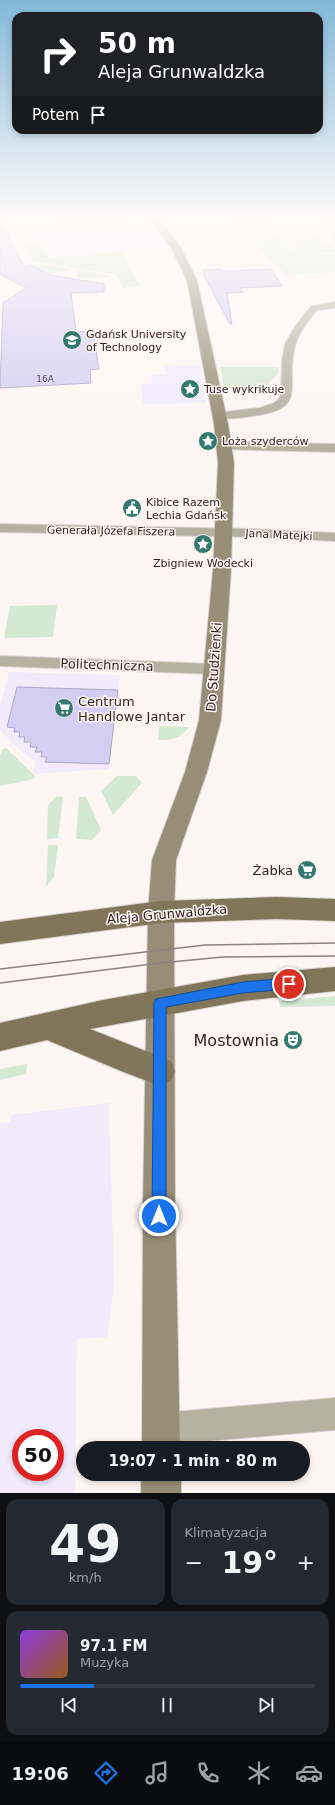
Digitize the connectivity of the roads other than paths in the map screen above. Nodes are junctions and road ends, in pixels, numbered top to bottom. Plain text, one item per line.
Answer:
1 (193, 289) edge
2 (335, 305) edge
3 (219, 415) junction
4 (224, 446) junction
5 (335, 448) edge
6 (0, 528) edge
7 (222, 532) junction
8 (335, 538) edge
9 (0, 661) edge
10 (214, 669) junction
11 (335, 910) edge
12 (160, 912) junction
13 (0, 933) edge
14 (335, 980) edge
15 (160, 1002) junction
16 (47, 1026) junction
17 (0, 1037) edge
18 (160, 1071) junction
19 (335, 1414) edge
20 (161, 1438) edge
21 (161, 1481) edge
22 (161, 1493) edge

1 - 3 main road, Do Studzienki
2 - 3 street
3 - 4 main road, Do Studzienki
4 - 5 street
4 - 7 main road, Do Studzienki
6 - 7 street, Generała Józefa Fiszera
7 - 8 street, Jana Matejki
7 - 10 main road, Do Studzienki
9 - 10 street, Politechniczna
10 - 12 main road, Do Studzienki
11 - 12 main road, Aleja Grunwaldzka
12 - 13 main road, Aleja Grunwaldzka
12 - 15 main road, Do Studzienki
14 - 15 main road
15 - 16 main road
15 - 18 main road, Do Studzienki
16 - 17 main road
16 - 18 main road
18 - 20 main road, Do Studzienki
19 - 20 street
21 - 22 main road

